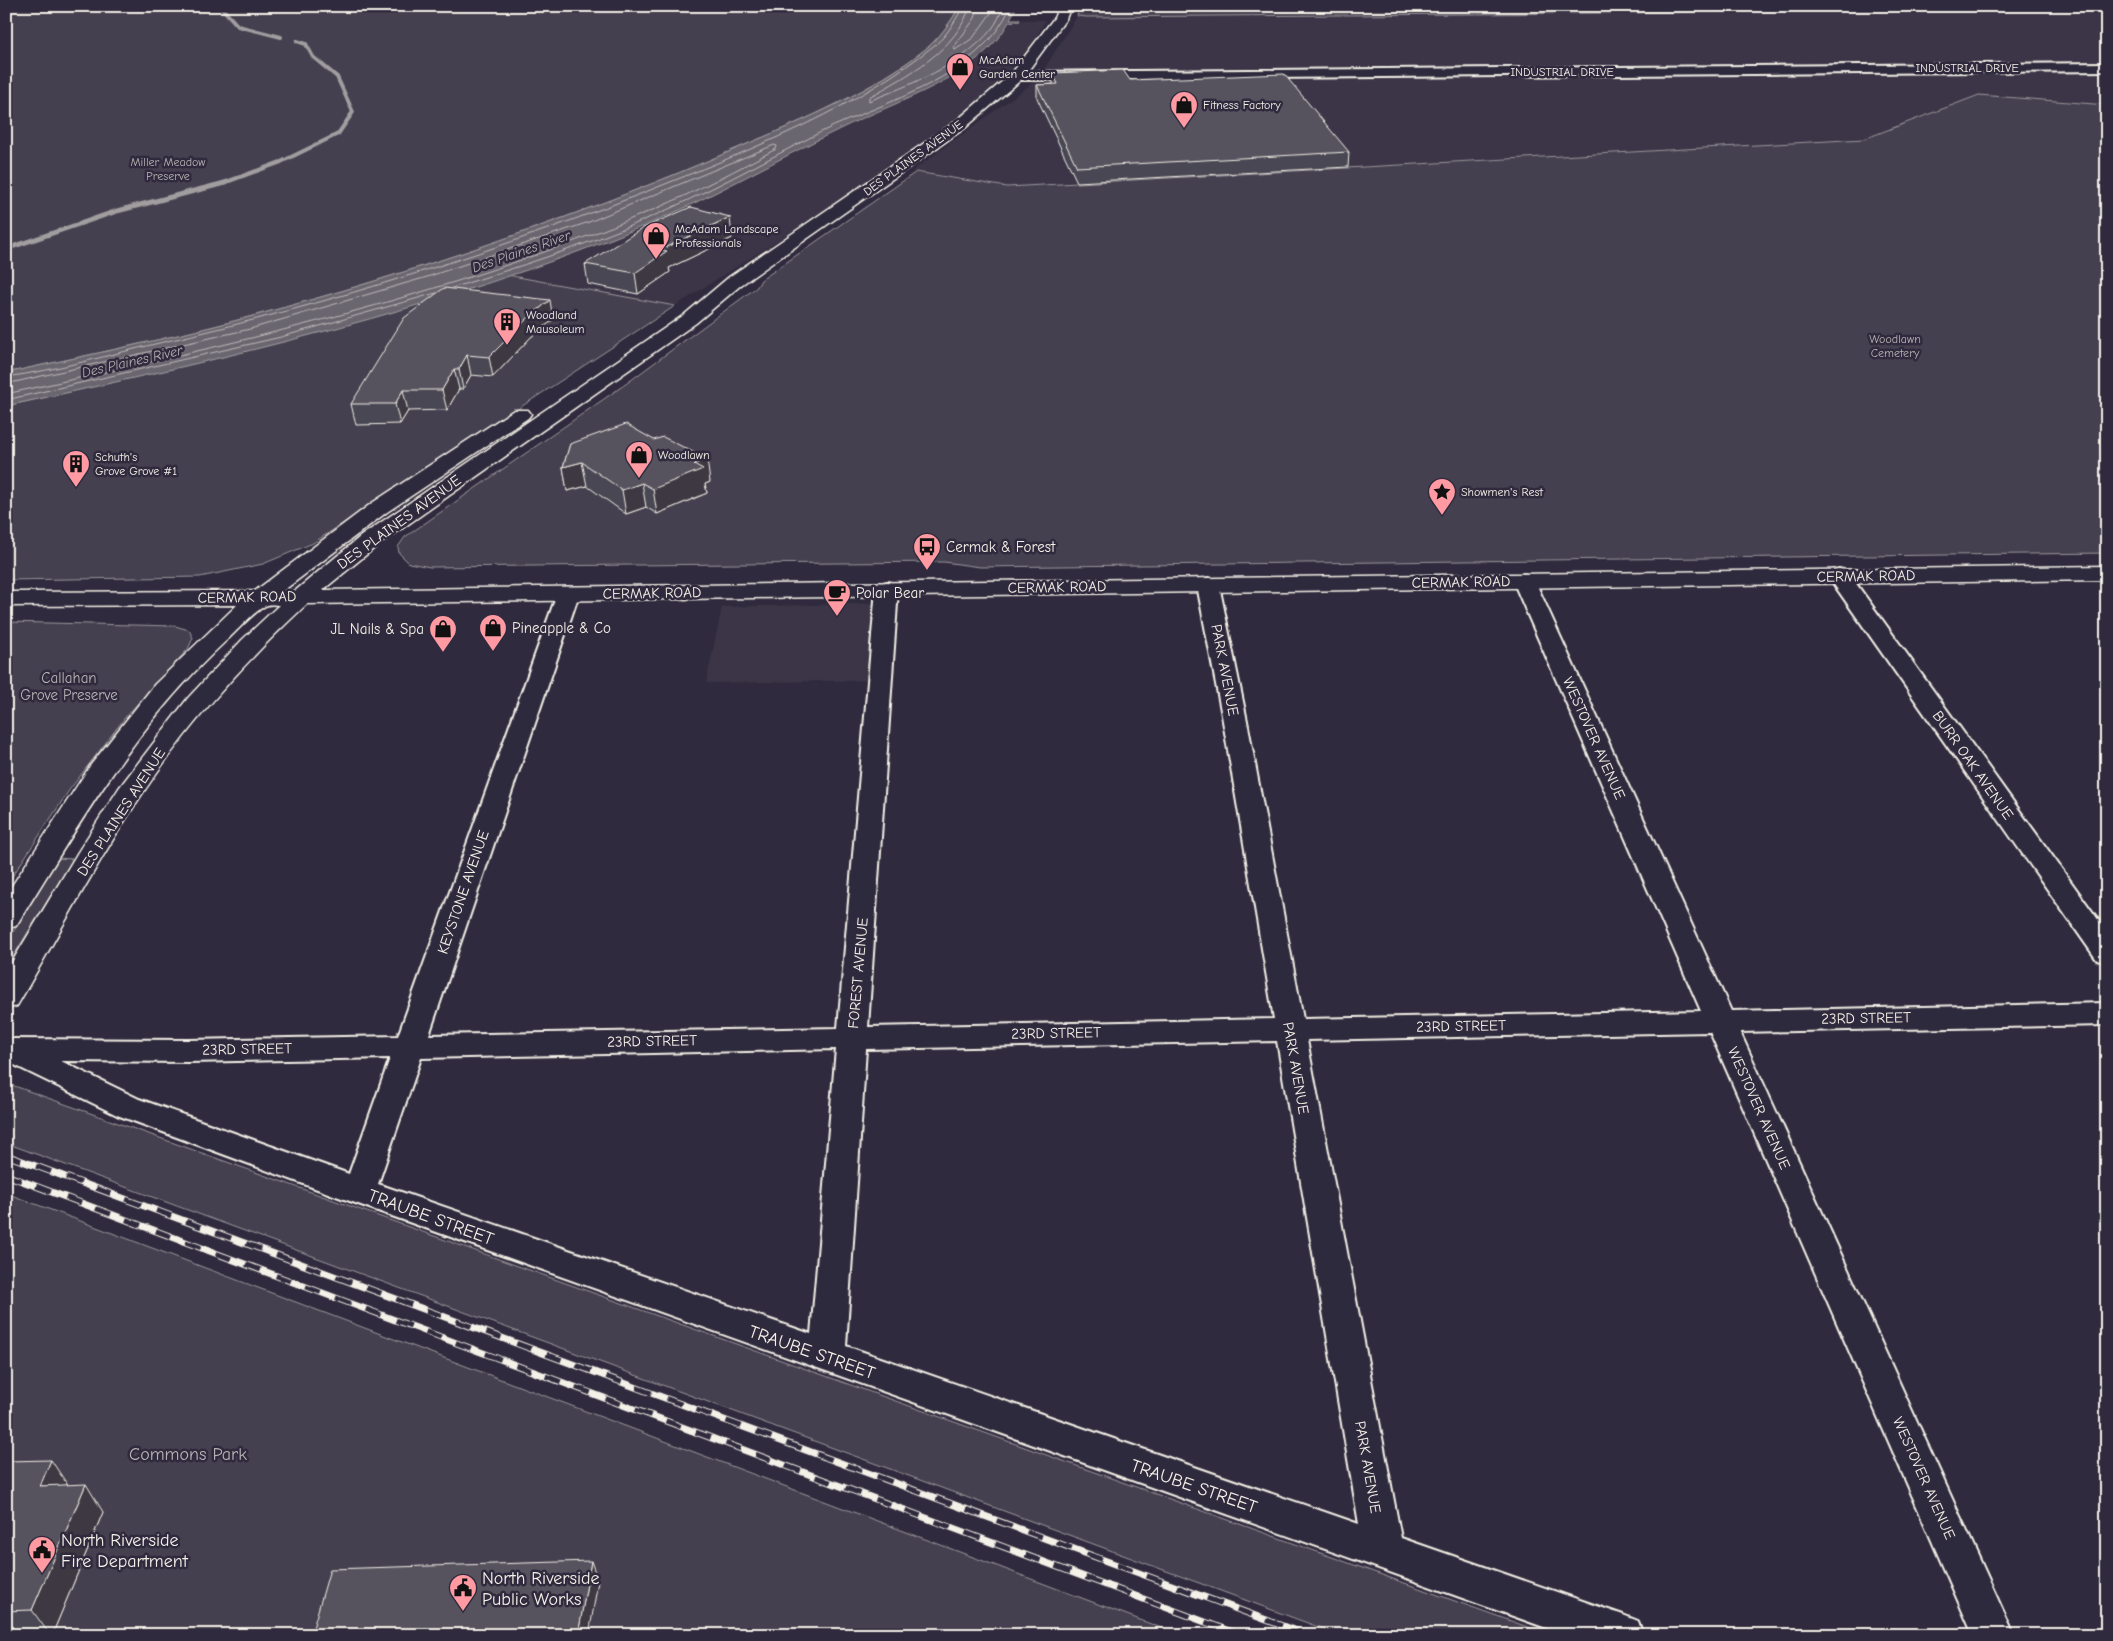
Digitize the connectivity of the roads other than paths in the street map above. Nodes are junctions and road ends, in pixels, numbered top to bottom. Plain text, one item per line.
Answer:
1 (1065, 6) edge
2 (2107, 67) edge
3 (1017, 76) junction
4 (735, 281) junction
5 (2107, 572) edge
6 (1839, 576) junction
7 (1524, 581) junction
8 (1208, 585) junction
9 (887, 589) junction
10 (568, 594) junction
11 (304, 597) junction
12 (264, 598) junction
13 (6, 599) edge
14 (6, 919) edge
15 (2107, 953) edge
16 (6, 998) edge
17 (2107, 1014) edge
18 (1720, 1021) junction
19 (1289, 1030) junction
20 (853, 1037) junction
21 (410, 1046) junction
22 (8, 1050) edge
23 (359, 1191) junction
24 (827, 1357) junction
25 (1384, 1552) junction
26 (1623, 1635) edge
27 (1994, 1635) edge

1 - 3 main road, DES PLAINES AVENUE
2 - 3 street, INDUSTRIAL DRIVE
3 - 4 main road, DES PLAINES AVENUE
4 - 11 main road, DES PLAINES AVENUE
4 - 12 main road, DES PLAINES AVENUE
5 - 6 main road, CERMAK ROAD
6 - 7 main road, CERMAK ROAD
6 - 15 street, BURR OAK AVENUE
7 - 8 main road, CERMAK ROAD
7 - 18 street, WESTOVER AVENUE
8 - 9 main road, CERMAK ROAD
8 - 19 street, PARK AVENUE
9 - 10 main road, CERMAK ROAD
9 - 20 street, FOREST AVENUE
10 - 11 main road, CERMAK ROAD
10 - 21 street, KEYSTONE AVENUE
11 - 12 main road, CERMAK ROAD
11 - 16 main road, DES PLAINES AVENUE
12 - 13 main road, CERMAK ROAD
12 - 14 main road, DES PLAINES AVENUE
17 - 18 street, 23RD STREET
18 - 19 street, 23RD STREET
18 - 27 street, WESTOVER AVENUE
19 - 20 street, 23RD STREET
19 - 25 street, PARK AVENUE
20 - 21 street, 23RD STREET
20 - 24 street, FOREST AVENUE
21 - 22 street, 23RD STREET
21 - 23 street, KEYSTONE AVENUE
22 - 23 street, TRAUBE STREET
23 - 24 street, TRAUBE STREET
24 - 25 street, TRAUBE STREET
25 - 26 street, TRAUBE STREET

